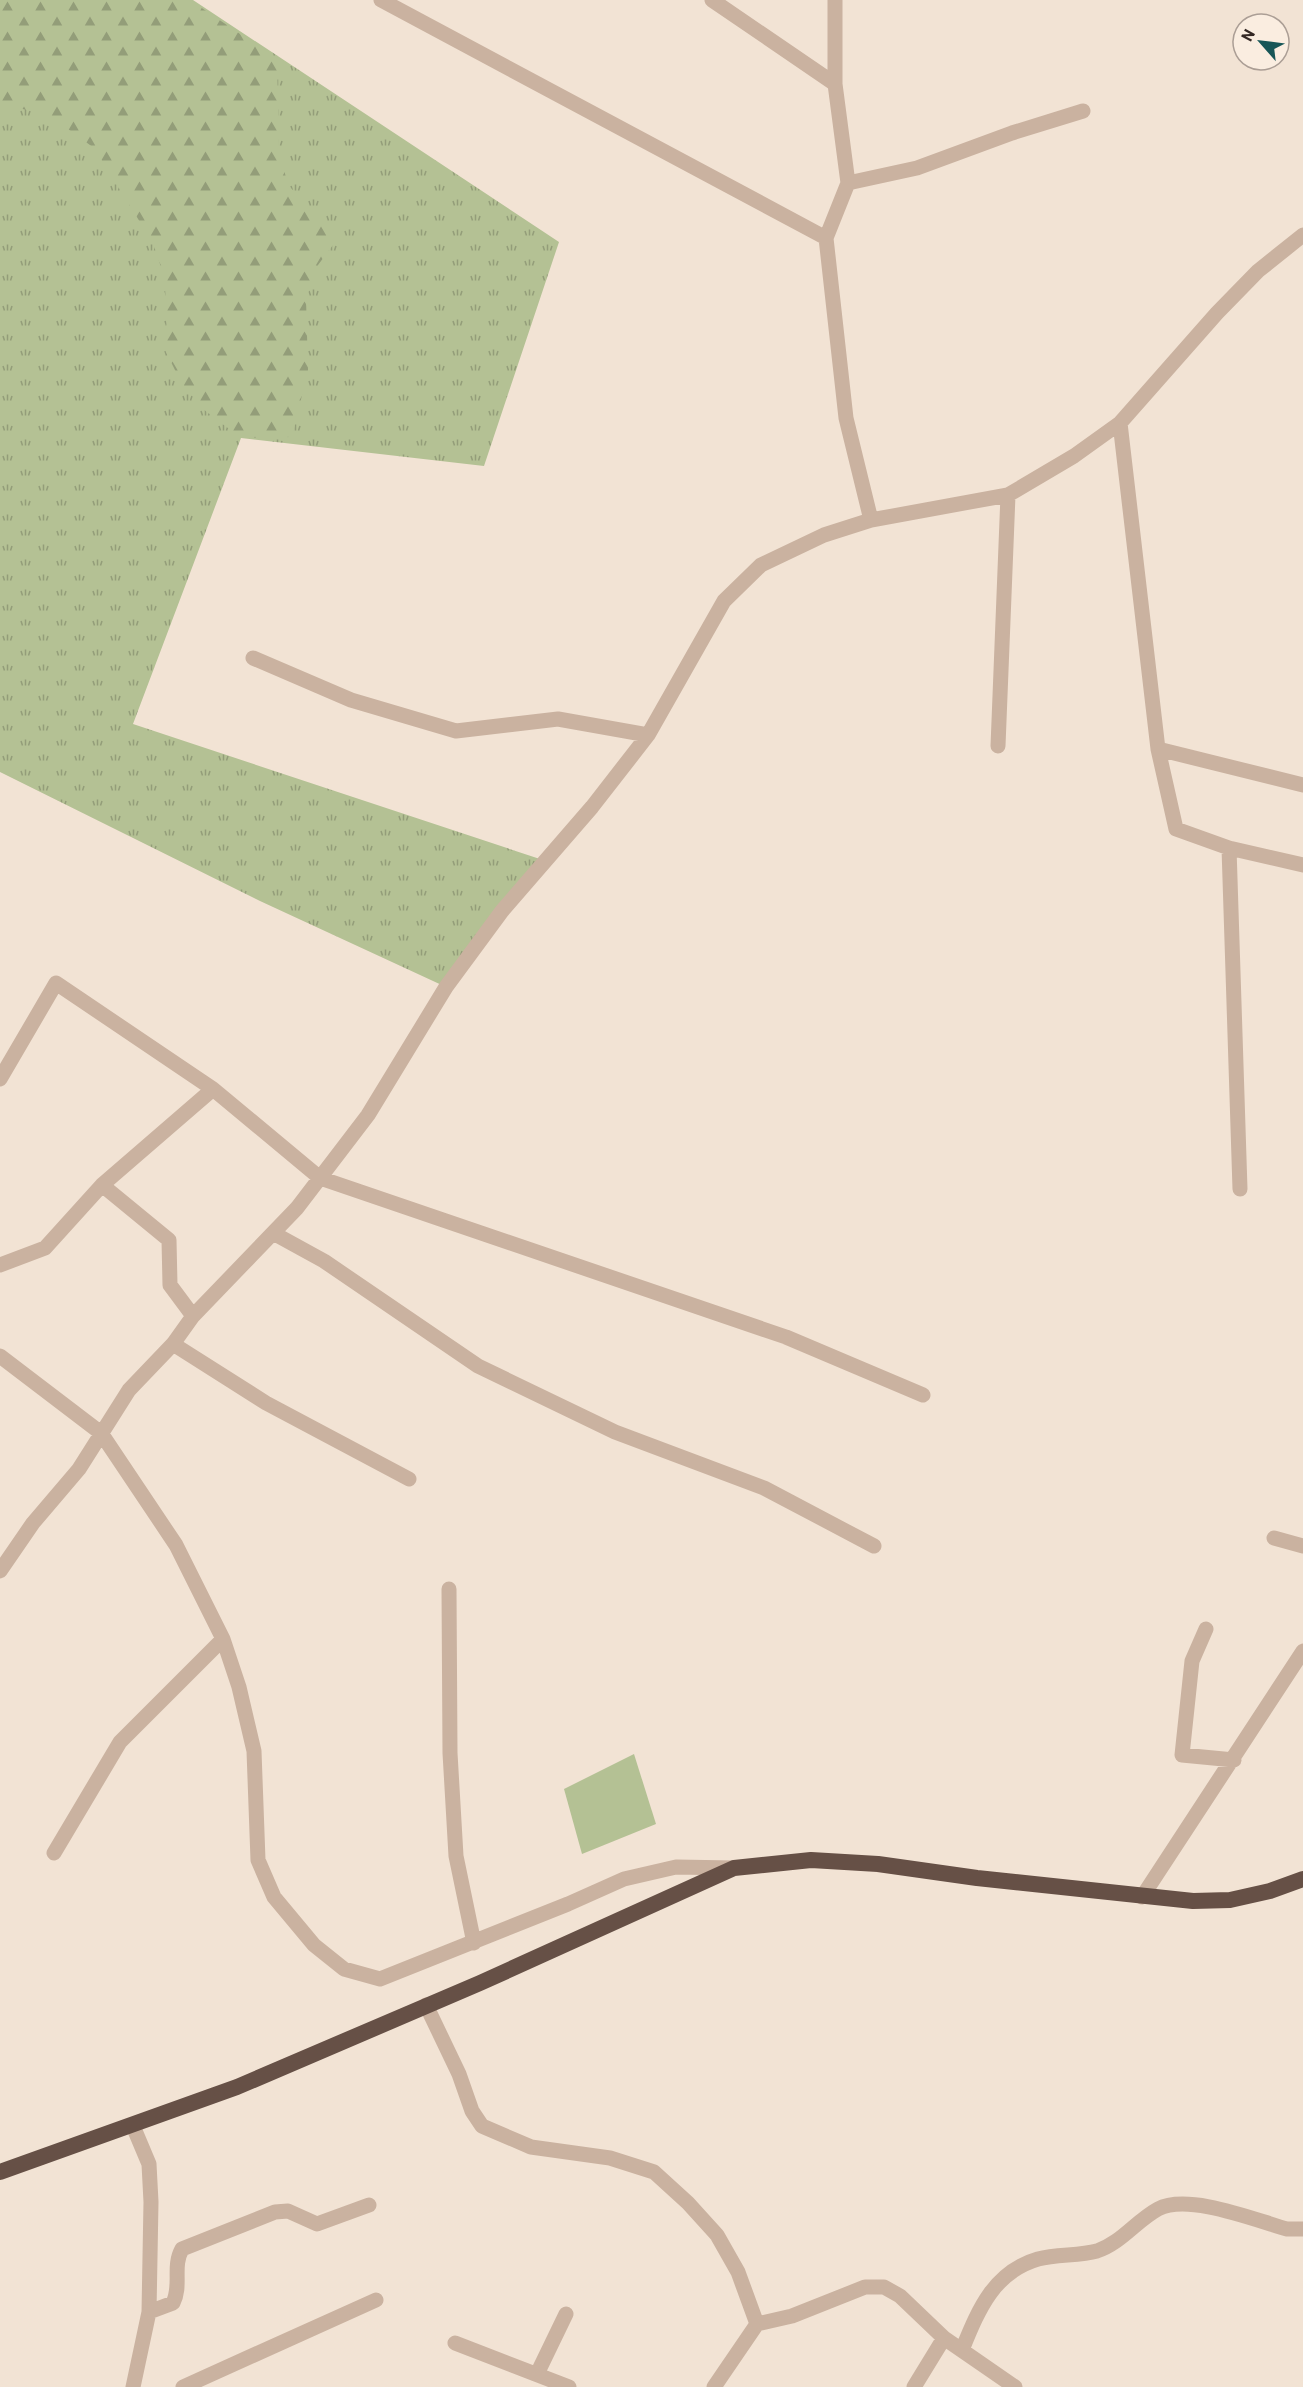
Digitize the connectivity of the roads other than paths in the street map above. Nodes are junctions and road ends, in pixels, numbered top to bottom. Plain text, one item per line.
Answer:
1 (381, 0) edge
2 (712, 0) edge
3 (835, 0) edge
4 (835, 84) junction
5 (1083, 111) dead end
6 (848, 183) junction
7 (1303, 235) edge
8 (826, 238) junction
9 (1120, 423) junction
10 (1008, 495) junction
11 (871, 520) junction
12 (253, 658) dead end
13 (648, 735) junction
14 (998, 746) dead end
15 (1158, 749) junction
16 (1303, 784) edge
17 (1229, 848) junction
18 (1303, 865) edge
19 (0, 1079) edge
20 (213, 1089) junction
21 (320, 1178) junction
22 (102, 1185) junction
23 (1240, 1189) dead end
24 (273, 1233) junction
25 (0, 1265) edge
26 (193, 1316) junction
27 (173, 1344) junction
28 (0, 1356) edge
29 (924, 1395) dead end
30 (100, 1432) junction
31 (410, 1479) dead end
32 (1274, 1538) dead end
33 (873, 1546) dead end
34 (1303, 1546) edge
35 (0, 1571) edge
36 (449, 1589) dead end
37 (1206, 1629) dead end
38 (223, 1639) junction
39 (1303, 1651) edge
40 (1234, 1760) junction
41 (54, 1853) dead end
42 (734, 1868) junction
43 (1303, 1879) edge
44 (1142, 1897) junction
45 (474, 1943) junction
46 (426, 2005) junction
47 (133, 2126) junction
48 (0, 2172) edge
49 (369, 2205) dead end
50 (1303, 2229) edge
51 (376, 2300) dead end
52 (149, 2312) junction
53 (566, 2314) dead end
54 (757, 2324) junction
55 (944, 2338) junction
56 (455, 2343) dead end
57 (962, 2350) junction
58 (537, 2374) junction
59 (133, 2387) edge
60 (183, 2387) edge
61 (569, 2387) edge
62 (714, 2387) edge
63 (914, 2387) edge
64 (1015, 2387) edge

1 - 8 street
2 - 4 street
3 - 4 street
4 - 6 street
5 - 6 street
6 - 8 street
7 - 9 street
8 - 11 street
9 - 10 street
9 - 15 street
10 - 11 street
10 - 14 street
11 - 13 street
12 - 13 street
13 - 21 street
15 - 16 street
15 - 17 street
17 - 18 street
17 - 23 street
19 - 20 street
20 - 21 street
20 - 22 street
21 - 24 street
21 - 29 street
22 - 25 street
22 - 26 street
24 - 26 street
24 - 33 street
26 - 27 street
27 - 30 street
27 - 31 street
28 - 30 street
30 - 35 street
30 - 38 street
32 - 34 street
36 - 45 street
37 - 40 street
38 - 41 street
38 - 45 street
39 - 40 street
40 - 44 street
42 - 44 highway
42 - 45 street
42 - 46 highway
43 - 44 highway
46 - 47 highway
46 - 54 street
47 - 48 highway
47 - 52 street
49 - 52 street
50 - 57 street
51 - 60 street
52 - 59 street
53 - 58 street
54 - 55 street
54 - 62 street
55 - 57 street
55 - 63 street
56 - 58 street
57 - 64 street
58 - 61 street

